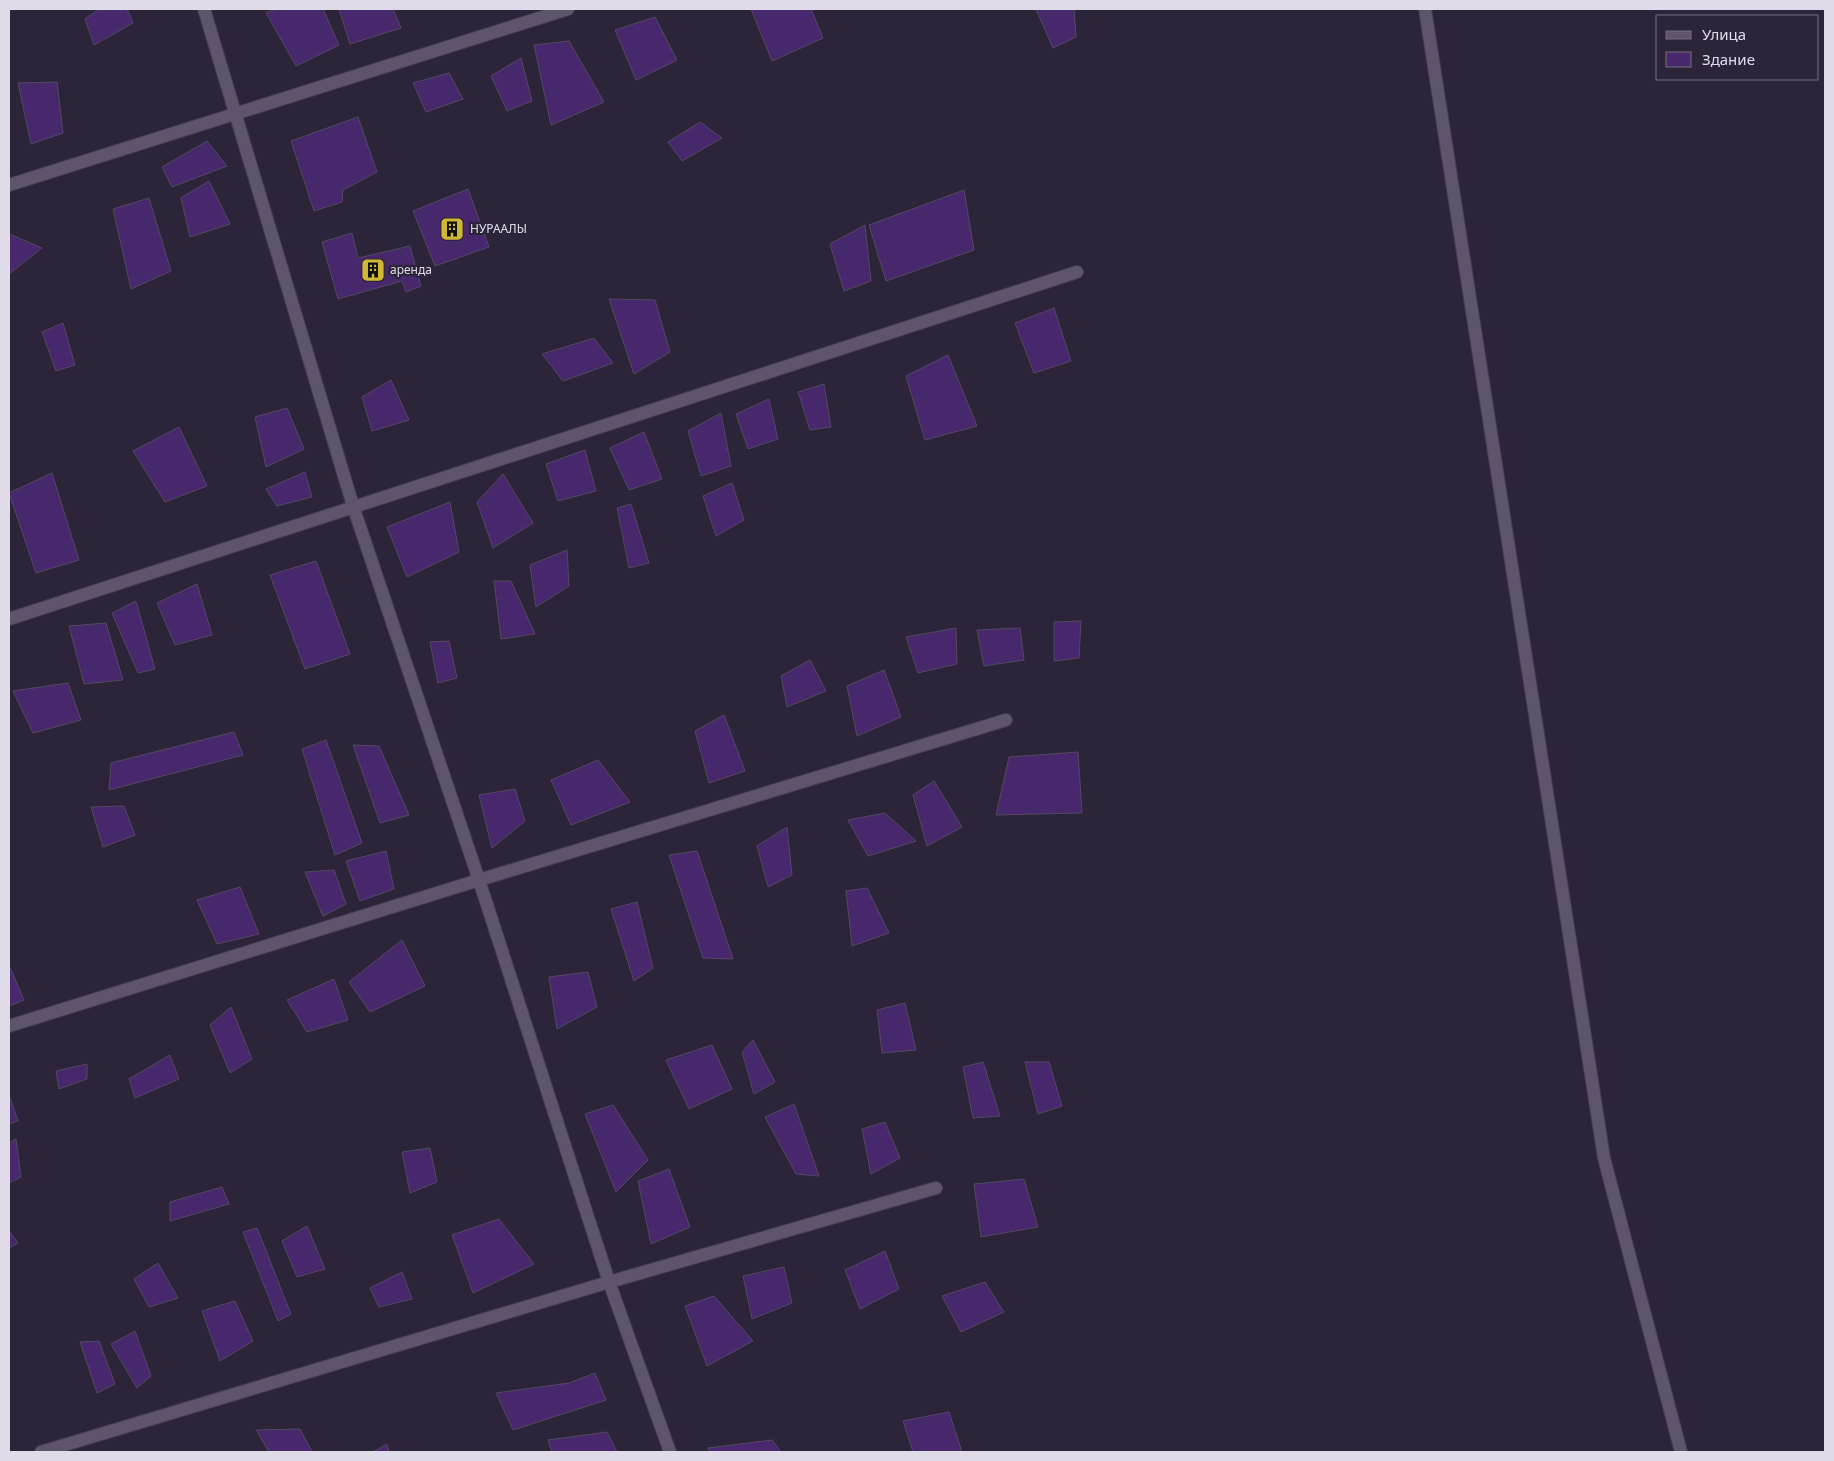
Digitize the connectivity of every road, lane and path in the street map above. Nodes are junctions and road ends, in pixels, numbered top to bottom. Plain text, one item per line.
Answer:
1 (204, 9) edge
2 (568, 9) edge
3 (1425, 9) edge
4 (236, 114) junction
5 (9, 185) edge
6 (1077, 272) dead end
7 (354, 508) junction
8 (9, 619) edge
9 (1006, 720) dead end
10 (478, 880) junction
11 (9, 1026) edge
12 (936, 1188) dead end
13 (609, 1282) junction
14 (41, 1452) edge
15 (670, 1452) edge
16 (1681, 1452) edge

1 - 4 street
2 - 4 street
3 - 16 street
4 - 5 street
4 - 7 street
6 - 7 street
7 - 8 street
7 - 10 street
9 - 10 street
10 - 11 street
10 - 13 street
12 - 13 street
13 - 14 street
13 - 15 street

